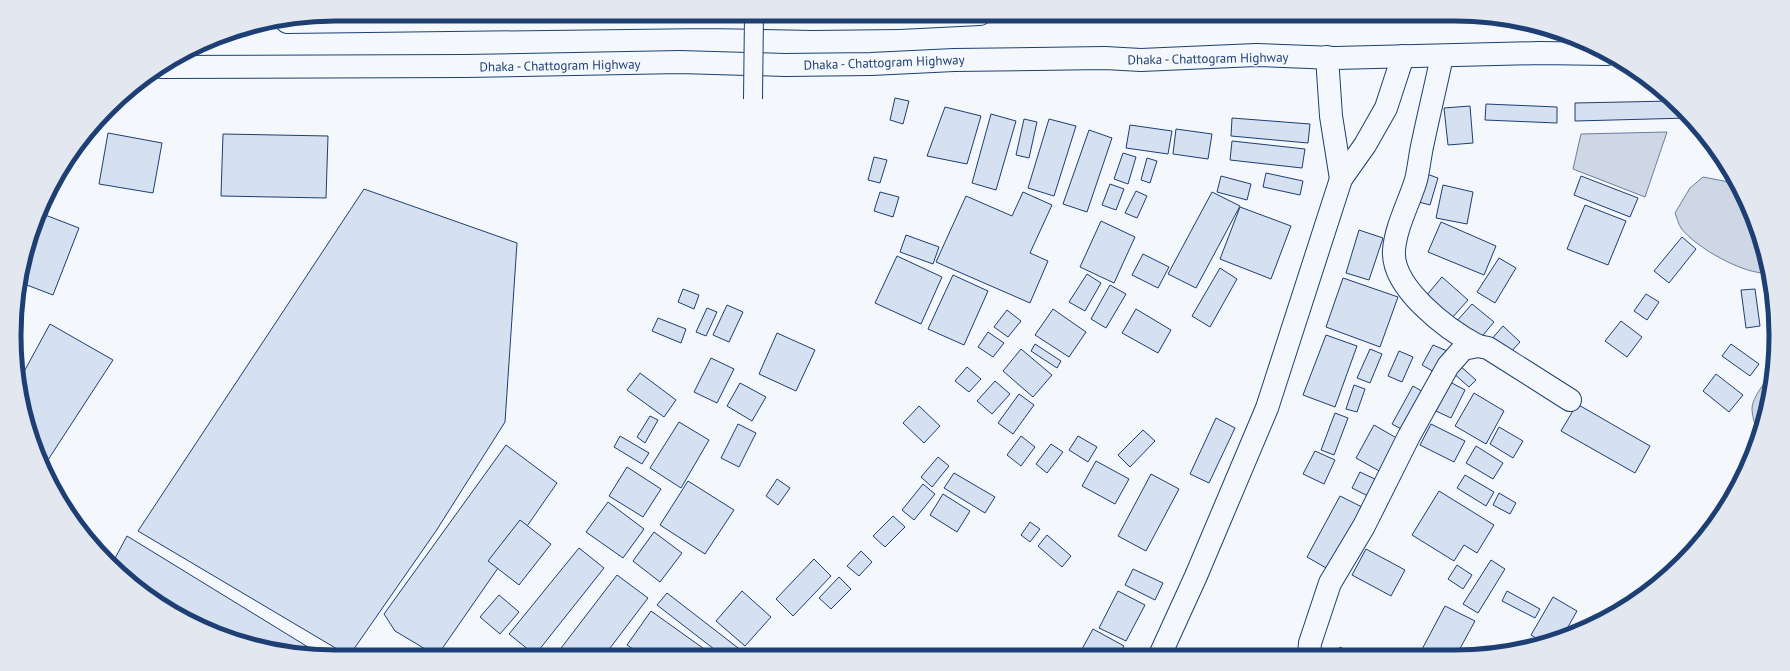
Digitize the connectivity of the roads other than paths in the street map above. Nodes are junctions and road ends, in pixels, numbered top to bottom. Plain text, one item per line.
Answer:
1 (371, 21) edge
2 (754, 21) edge
3 (324, 22) edge
4 (1595, 54) edge
5 (1403, 56) junction
6 (1442, 56) junction
7 (1327, 57) junction
8 (172, 67) edge
9 (753, 99) dead end
10 (1341, 178) junction
11 (1478, 346) junction
12 (1570, 400) dead end
13 (1162, 650) edge
14 (1309, 650) edge

1 - 3 main road
2 - 9 street, bridge
4 - 6 main road, Dhaka - Chattogram Highway
5 - 6 main road, Dhaka - Chattogram Highway
5 - 7 main road, Dhaka - Chattogram Highway
5 - 10 main road
6 - 11 main road
7 - 8 main road, Dhaka - Chattogram Highway
7 - 10 main road
10 - 13 main road
11 - 12 main road
11 - 14 main road

